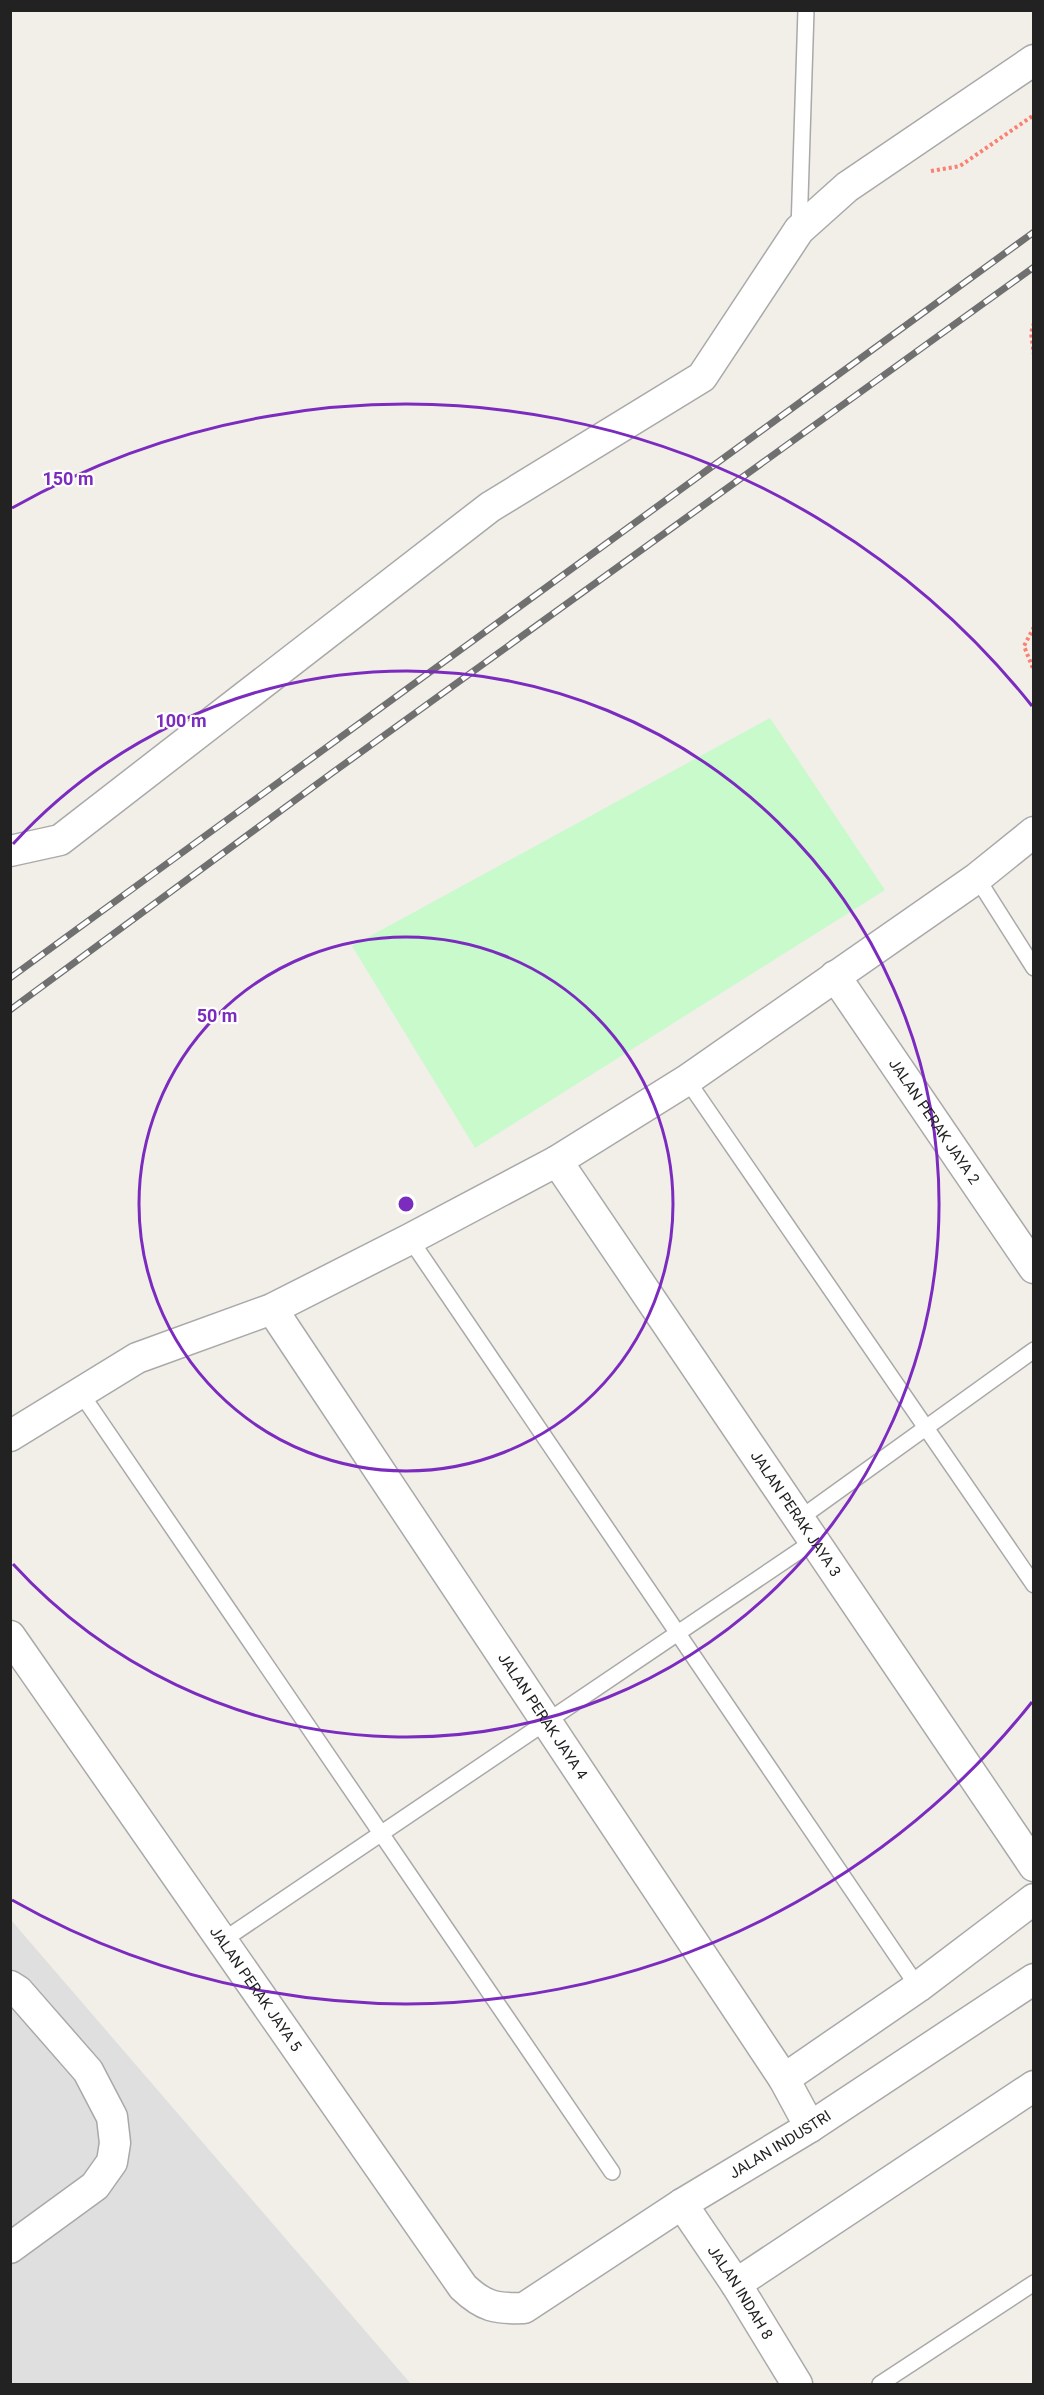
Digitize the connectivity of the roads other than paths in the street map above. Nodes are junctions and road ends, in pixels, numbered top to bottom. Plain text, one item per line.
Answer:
1 (806, 10) edge
2 (1034, 60) edge
3 (799, 230) junction
4 (1034, 832) edge
5 (10, 851) edge
6 (977, 878) junction
7 (1034, 968) edge
8 (835, 976) junction
9 (687, 1080) junction
10 (557, 1161) junction
11 (410, 1239) junction
12 (1034, 1268) edge
13 (272, 1309) junction
14 (1034, 1350) edge
15 (80, 1392) junction
16 (925, 1428) junction
17 (10, 1436) edge
18 (807, 1530) junction
19 (1034, 1585) edge
20 (678, 1632) junction
21 (10, 1636) edge
22 (546, 1721) junction
23 (380, 1833) junction
24 (1034, 1866) edge
25 (1034, 1899) edge
26 (222, 1941) junction
27 (1034, 1979) edge
28 (10, 1986) edge
29 (918, 1987) junction
30 (784, 2079) junction
31 (1034, 2086) edge
32 (810, 2127) junction
33 (612, 2172) dead end
34 (682, 2204) junction
35 (10, 2248) edge
36 (1034, 2283) edge
37 (736, 2284) junction
38 (524, 2307) joint
39 (797, 2385) edge
40 (880, 2385) edge

1 - 3 lane
2 - 3 street
3 - 5 street
4 - 6 street
6 - 7 lane
6 - 8 street
8 - 9 street
8 - 12 street, JALAN PERAK JAYA 2
9 - 10 street
9 - 16 lane
10 - 11 street
10 - 18 street, JALAN PERAK JAYA 3
11 - 13 street
11 - 20 lane
13 - 15 street
13 - 22 street, JALAN PERAK JAYA 4
14 - 16 lane
15 - 17 street
15 - 23 lane
16 - 18 lane
16 - 19 lane
18 - 20 lane
18 - 24 street, JALAN PERAK JAYA 3
20 - 22 lane
20 - 29 lane
21 - 26 street, JALAN PERAK JAYA 5
22 - 23 lane
22 - 30 street, JALAN PERAK JAYA 4
23 - 26 lane
23 - 33 lane
25 - 29 street
26 - 38 street, JALAN PERAK JAYA 5
27 - 32 street, JALAN INDUSTRI
28 - 35 street
29 - 30 street
30 - 32 street, JALAN PERAK JAYA 4
31 - 37 street
32 - 34 street, JALAN INDUSTRI
34 - 37 street, JALAN INDAH 8
34 - 38 street, JALAN INDUSTRI
36 - 40 lane
37 - 39 street, JALAN INDAH 8

